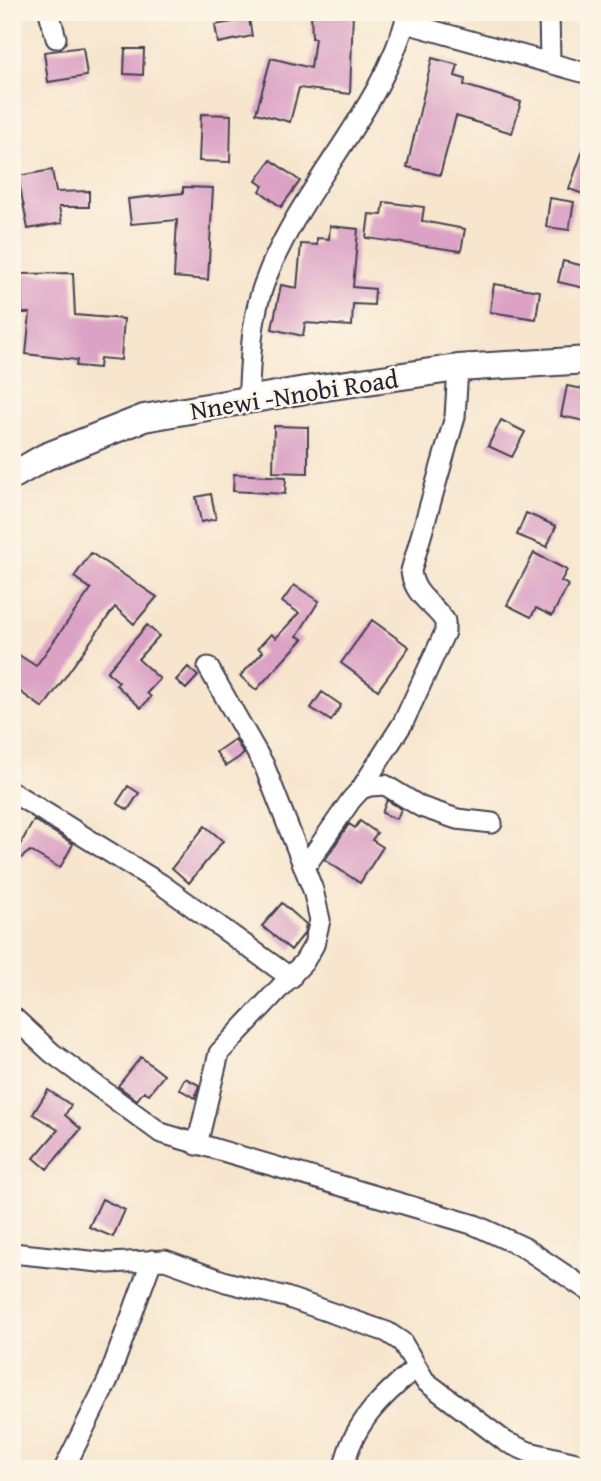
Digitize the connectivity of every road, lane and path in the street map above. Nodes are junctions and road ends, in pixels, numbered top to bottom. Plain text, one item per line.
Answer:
1 (49, 12) edge
2 (549, 12) edge
3 (407, 17) edge
4 (56, 38) dead end
5 (550, 62) junction
6 (589, 74) edge
7 (589, 360) edge
8 (458, 368) junction
9 (248, 400) junction
10 (12, 476) edge
11 (208, 667) dead end
12 (361, 789) junction
13 (12, 792) edge
14 (492, 823) dead end
15 (304, 867) junction
16 (291, 978) junction
17 (12, 1016) edge
18 (197, 1145) junction
19 (12, 1253) edge
20 (152, 1260) junction
21 (589, 1291) edge
22 (416, 1368) junction
23 (589, 1466) edge
24 (64, 1469) edge
25 (344, 1469) edge

1 - 4 street
2 - 5 street
3 - 5 street
3 - 9 street
5 - 6 street
7 - 8 main road, Nnewi -Nnobi Road
8 - 9 main road, Nnewi -Nnobi Road
8 - 12 street
9 - 10 main road, Nnewi -Nnobi Road
11 - 15 street
12 - 14 street
12 - 15 street
13 - 16 street
15 - 16 street
16 - 18 street
17 - 18 street
18 - 21 street
19 - 20 street
20 - 22 street
20 - 24 street
22 - 23 street
22 - 25 street

